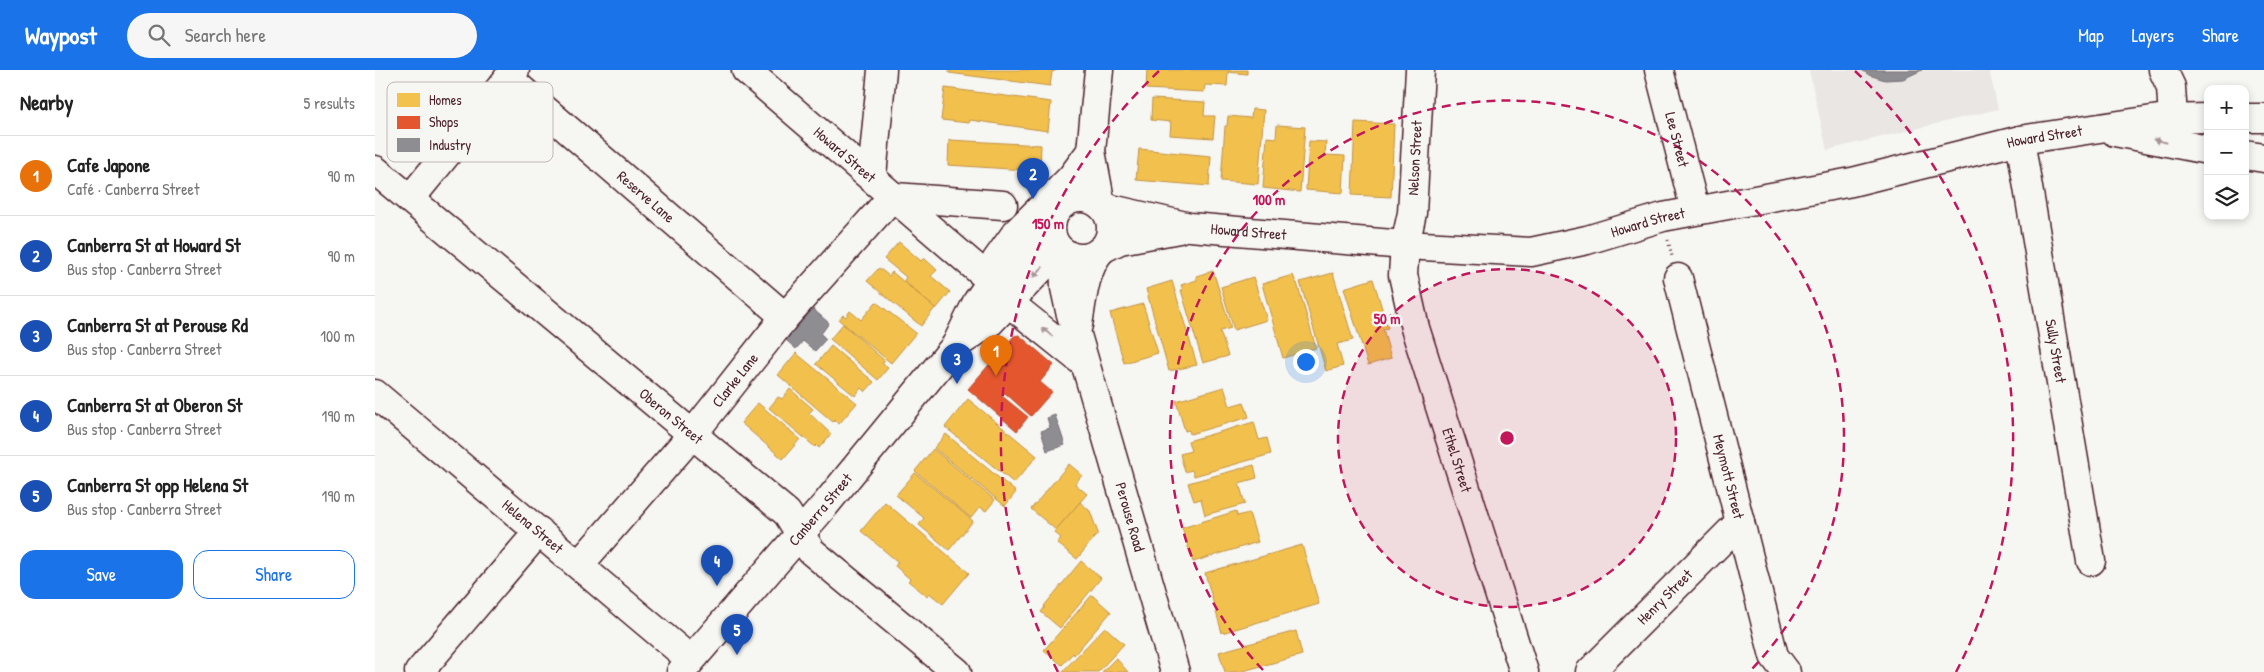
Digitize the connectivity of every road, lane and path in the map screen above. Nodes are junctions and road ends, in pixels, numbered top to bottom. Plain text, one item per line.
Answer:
1 (745, 70) edge
2 (882, 70) edge
3 (1099, 70) edge
4 (1420, 70) edge
5 (1659, 70) edge
6 (2163, 70) edge
7 (553, 111) edge
8 (2173, 118) junction
9 (2204, 118) edge
10 (2249, 118) edge
11 (2264, 118) edge
12 (2101, 129) junction
13 (2020, 140) junction
14 (2204, 149) edge
15 (1091, 151) junction
16 (2249, 156) edge
17 (2264, 158) edge
18 (440, 162) edge
19 (375, 170) edge
20 (871, 176) junction
21 (894, 196) junction
22 (410, 199) junction
23 (1003, 205) dead end
24 (1102, 206) junction
25 (1695, 210) junction
26 (1059, 211) junction
27 (1190, 227) junction
28 (1405, 245) junction
29 (1102, 249) junction
30 (1064, 253) junction
31 (1678, 278) dead end
32 (992, 291) junction
33 (785, 317) junction
34 (1076, 334) junction
35 (1084, 363) junction
36 (375, 394) edge
37 (692, 435) junction
38 (1740, 522) junction
39 (539, 531) junction
40 (800, 534) junction
41 (2091, 561) dead end
42 (579, 565) junction
43 (686, 666) edge
44 (419, 672) edge
45 (957, 672) edge
46 (1175, 672) edge
47 (1524, 672) edge
48 (1590, 672) edge
49 (1786, 672) edge

1 - 20 street, Howard Street
2 - 20 street
3 - 15 street
4 - 28 street, Nelson Street
5 - 25 street, Lee Street
6 - 8 street
7 - 33 street, Reserve Lane
8 - 9 street, Howard Street
8 - 12 street, Howard Street
10 - 11 street
12 - 13 street, Howard Street
14 -> 12 street, Howard Street
13 - 25 street, Howard Street
13 - 41 street, Sully Street
15 - 24 street
15 - 26 street
15 - 32 street
16 - 17 street
18 - 22 street
19 - 22 street, Oberon Street
20 - 21 street, Howard Street
21 - 23 street
21 - 32 street, Howard Street
21 - 33 street, Clarke Lane
22 - 37 street, Oberon Street
24 - 26 street
24 - 27 street, Howard Street
24 - 29 street
25 - 28 street, Howard Street
26 - 30 street
26 - 32 street, Canberra Street
27 - 28 street, Howard Street
27 - 29 street, Howard Street
28 - 47 street, Ethel Street
29 - 30 street
29 - 34 street, Perouse Road
30 -> 32 street, Canberra Street
30 - 34 street, Perouse Road
31 - 38 street, Meymott Street
35 -> 32 street
32 - 40 street, Canberra Street
33 - 37 street, Clarke Lane
34 - 35 street, Perouse Road
35 - 46 street, Perouse Road
36 - 39 street, Helena Street
37 - 40 street, Oberon Street
37 - 42 street, Clarke Lane
38 - 48 street, Henry Street
38 - 49 street, Meymott Street
39 - 42 street, Helena Street
39 - 44 street
40 - 43 street, Canberra Street
40 - 45 street, Oberon Street
42 - 43 street, Helena Street

